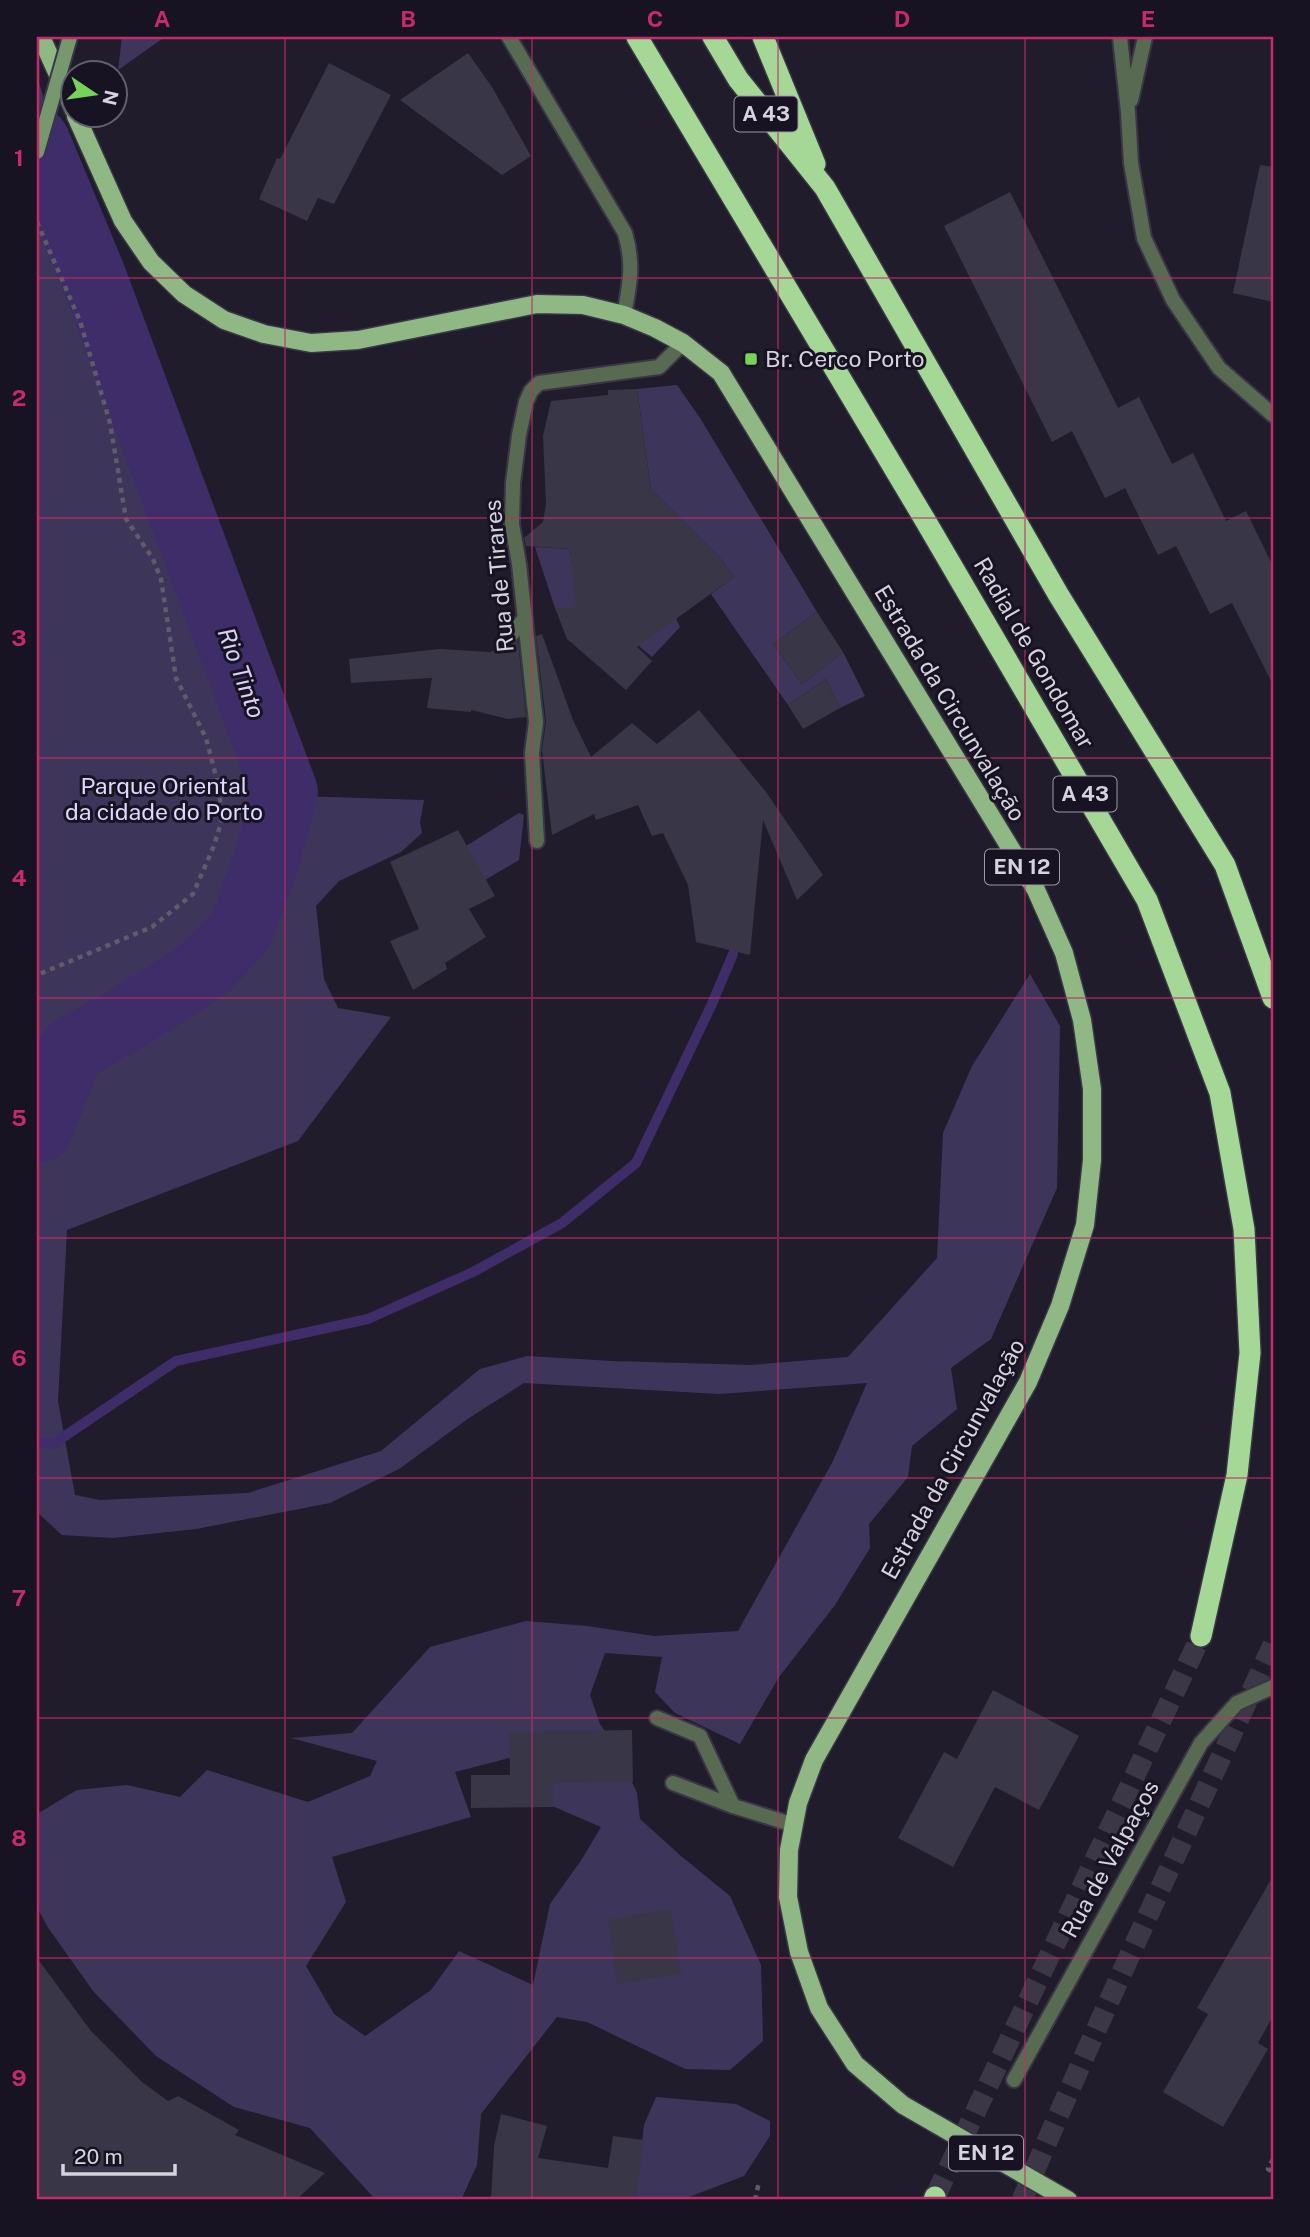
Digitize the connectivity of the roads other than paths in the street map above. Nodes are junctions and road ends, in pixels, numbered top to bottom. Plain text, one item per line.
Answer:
1 (41, 37) edge
2 (70, 37) edge
3 (509, 37) edge
4 (637, 37) edge
5 (713, 37) edge
6 (762, 37) edge
7 (1119, 37) edge
8 (1144, 37) edge
9 (60, 79) edge
10 (1128, 112) junction
11 (82, 130) edge
12 (37, 152) edge
13 (825, 188) junction
14 (624, 314) junction
15 (683, 343) junction
16 (1273, 415) edge
17 (525, 618) junction
18 (510, 636) dead end
19 (537, 841) dead end
20 (1273, 998) edge
21 (1201, 1636) tunnel mouth
22 (1273, 1687) edge
23 (657, 1718) dead end
24 (673, 1783) dead end
25 (733, 1806) junction
26 (794, 1825) junction
27 (1014, 2080) dead end
28 (1068, 2200) edge

1 - 9 main road
2 - 12 main road, bridge
3 - 14 street
4 - 21 highway, Radial de Gondomar / A 43
5 - 13 highway, A 43
6 - 13 highway
7 - 10 street
8 - 10 street
10 - 16 street
11 - 14 main road, Estrada da Circunvalação / EN 12
13 - 20 highway, A 43
14 - 15 main road, Estrada da Circunvalação / EN 12
15 - 17 street, Rua de Tirares
15 - 26 main road, Estrada da Circunvalação / EN 12
17 - 18 street
17 - 19 street, Rua de Tirares
22 - 27 street, Rua de Valpaços
23 - 25 street
24 - 25 street
25 - 26 street
26 - 28 main road, Estrada da Circunvalação / EN 12

